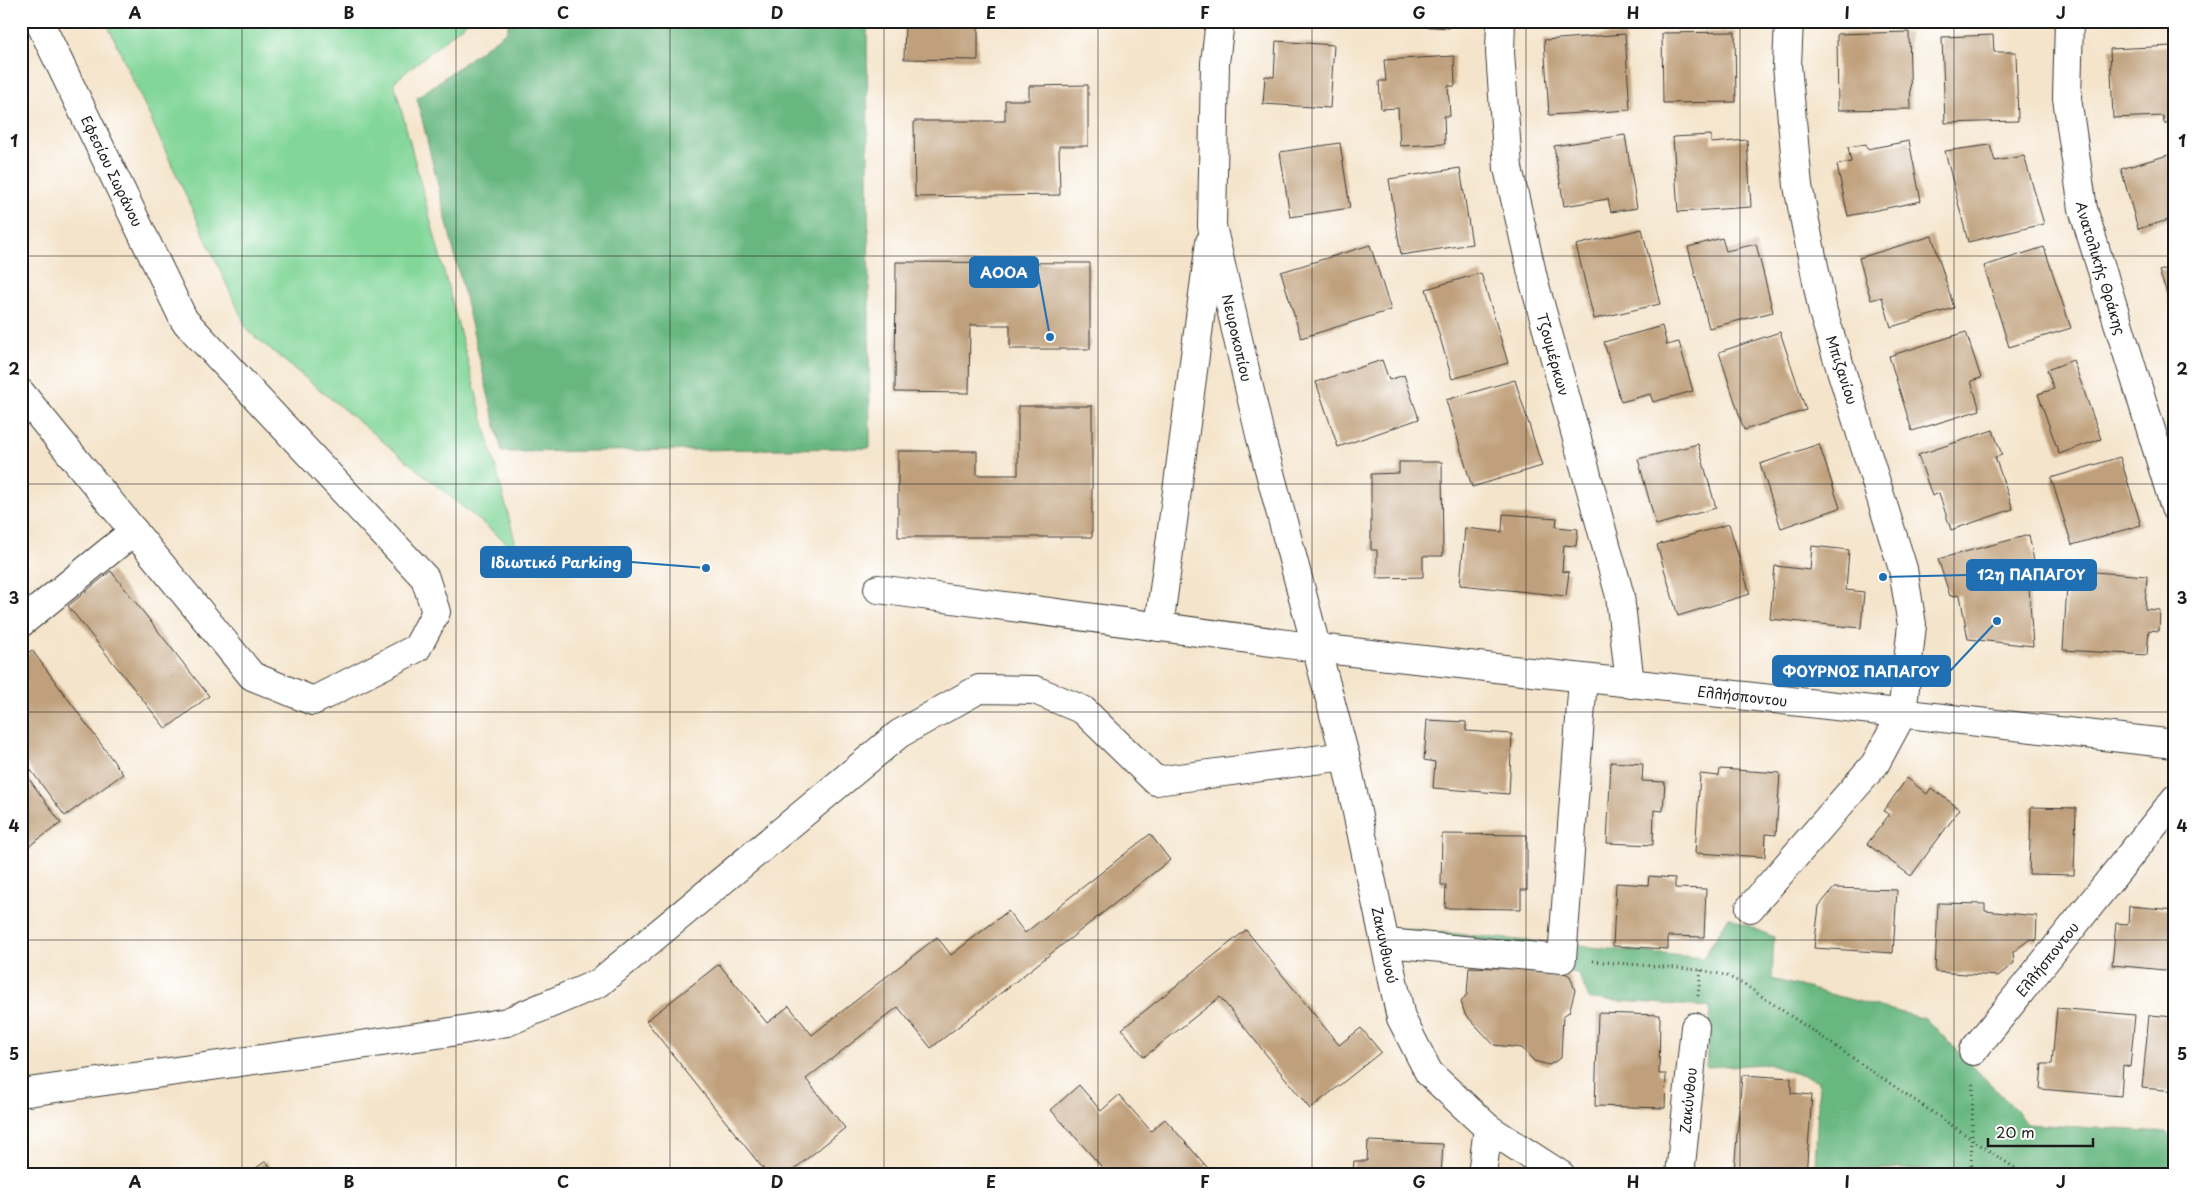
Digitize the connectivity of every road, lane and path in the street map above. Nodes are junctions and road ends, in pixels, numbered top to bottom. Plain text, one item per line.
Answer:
1 (39, 21) edge
2 (1220, 21) edge
3 (1501, 21) edge
4 (1789, 21) edge
5 (2069, 21) edge
6 (1212, 226) junction
7 (21, 393) edge
8 (2175, 508) edge
9 (134, 531) junction
10 (878, 589) dead end
11 (21, 623) edge
12 (1160, 627) junction
13 (1317, 648) junction
14 (1583, 679) junction
15 (1630, 684) junction
16 (1902, 714) junction
17 (2175, 744) edge
18 (1345, 756) junction
19 (2175, 799) edge
20 (1750, 908) dead end
21 (1386, 943) junction
22 (1562, 959) junction
23 (1695, 1027) dead end
24 (1973, 1051) joint
25 (21, 1093) edge
26 (1488, 1128) junction
27 (1972, 1138) junction
28 (1482, 1175) edge
29 (1561, 1175) edge
30 (1680, 1175) edge
31 (1971, 1175) edge
32 (2025, 1175) edge

1 - 9 street, Εφεσίου Σωράνου
2 - 6 street, Νευροκοπίου
3 - 15 street, Τζουμέρκων
4 - 16 street, Μπιζανίου
5 - 8 street, Ανατολικής Θράκης
6 - 12 street
6 - 13 street, Νευροκοπίου
7 - 9 street
9 - 11 street
10 - 12 street, Ελλήσποντου
12 - 13 street, Ελλήσποντου
13 - 14 street, Ελλήσποντου
13 - 18 street, Ζακυνθινού
14 - 15 street, Ελλήσποντου
14 - 22 street
15 - 16 street, Ελλήσποντου
16 - 17 street, Ελλήσποντου
16 - 20 street
18 - 21 street, Ζακυνθινού
18 - 25 street
19 - 24 street, Ελλήσποντου
21 - 22 street
21 - 26 street, Ζακυνθινού
22 - 27 path
23 - 30 street, Ζακύνθου
24 - 27 path
26 - 28 street
26 - 29 street, Ζακυνθινού
27 - 31 path
27 - 32 path

